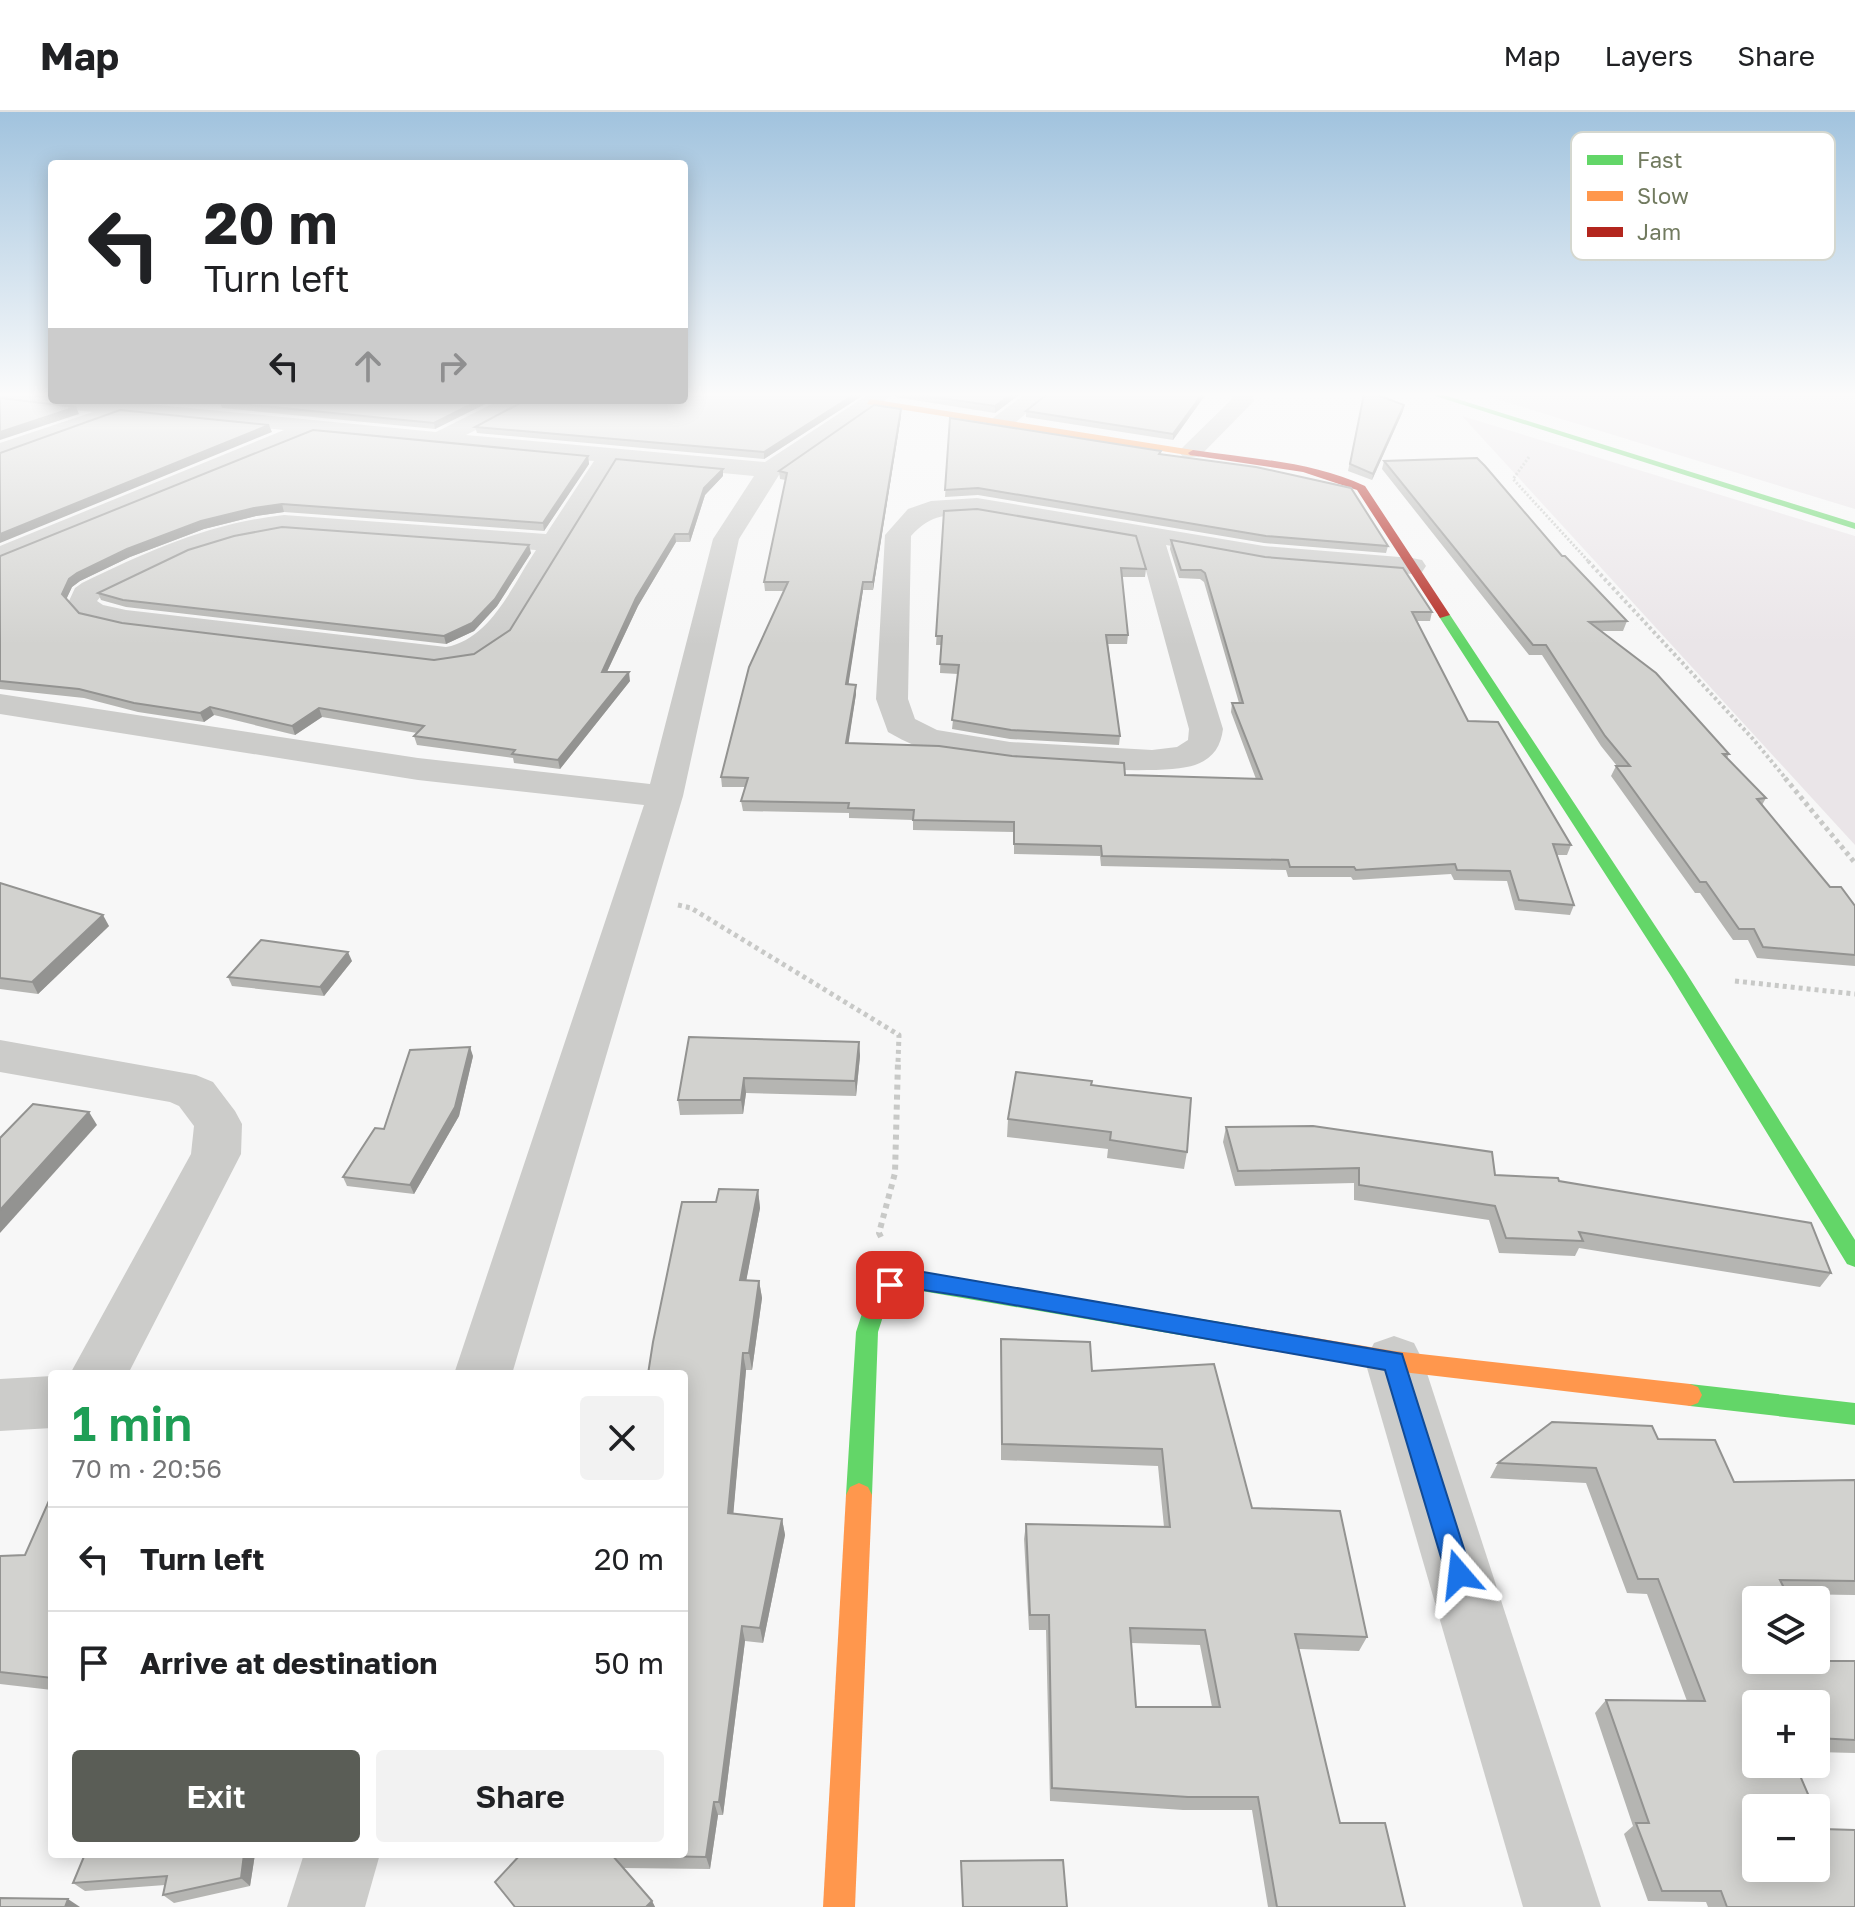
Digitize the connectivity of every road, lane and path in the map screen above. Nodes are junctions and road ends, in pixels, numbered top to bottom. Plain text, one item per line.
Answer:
1 (194, 478) edge
2 (595, 478) edge
3 (765, 478) edge
4 (1331, 478) edge
5 (1514, 478) edge
6 (1702, 478) edge
7 (1855, 526) edge
8 (1149, 534) junction
9 (553, 543) junction
10 (0, 556) edge
11 (1412, 566) junction
12 (0, 704) edge
13 (50, 711) junction
14 (0, 734) edge
15 (665, 796) junction
16 (1855, 863) edge
17 (636, 894) junction
18 (1679, 975) junction
19 (1855, 994) edge
20 (0, 1056) edge
21 (1855, 1258) edge
22 (900, 1278) junction
23 (1394, 1361) junction
24 (101, 1370) edge
25 (484, 1370) edge
26 (48, 1402) edge
27 (0, 1405) edge
28 (1855, 1414) edge
29 (341, 1858) edge
30 (326, 1907) edge
31 (839, 1907) edge
32 (1562, 1907) edge

1 - 10 street
2 - 9 street
3 - 15 street
4 - 11 street
5 - 16 path
6 - 7 street
8 - 8 street
8 - 11 street
9 - 9 street
11 - 18 street
12 - 13 street
13 - 14 street
13 - 15 street
15 - 17 street
17 - 22 path
17 - 25 street
18 - 19 path
18 - 21 street
20 - 24 street
22 - 23 street
22 - 31 street
23 - 28 street
23 - 32 street
26 - 27 street
29 - 30 street

